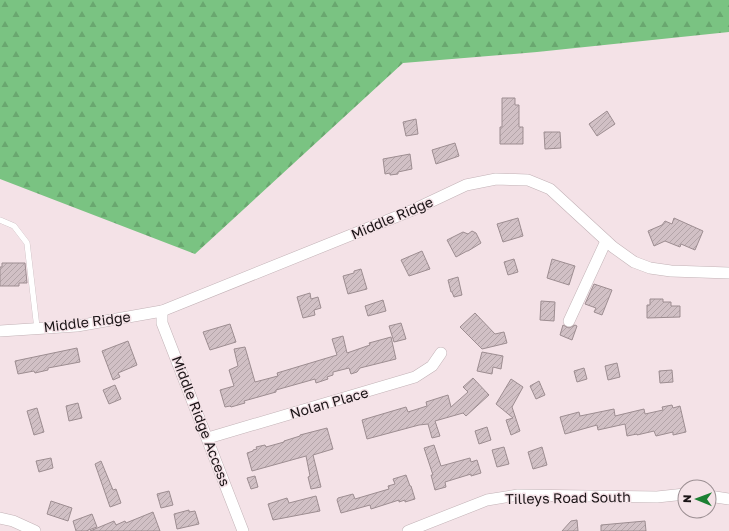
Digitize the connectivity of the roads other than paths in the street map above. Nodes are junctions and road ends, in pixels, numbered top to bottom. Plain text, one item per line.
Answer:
1 (0, 220) edge
2 (606, 241) junction
3 (729, 273) edge
4 (162, 311) junction
5 (569, 321) dead end
6 (37, 328) junction
7 (0, 331) edge
8 (441, 354) dead end
9 (208, 438) junction
10 (677, 495) edge
11 (717, 497) edge
12 (729, 499) edge
13 (0, 518) edge
14 (35, 531) edge
15 (243, 531) edge
16 (408, 531) edge

1 - 6 lane, Middle Ridge
2 - 3 street, Middle Ridge
2 - 4 street, Middle Ridge
2 - 5 street
4 - 6 street, Middle Ridge
4 - 9 street, Middle Ridge Access
6 - 7 street, Middle Ridge
8 - 9 street, Nolan Place
9 - 15 street, Middle Ridge Access
10 - 16 street, Tilleys Road South
11 - 12 street
13 - 14 street

